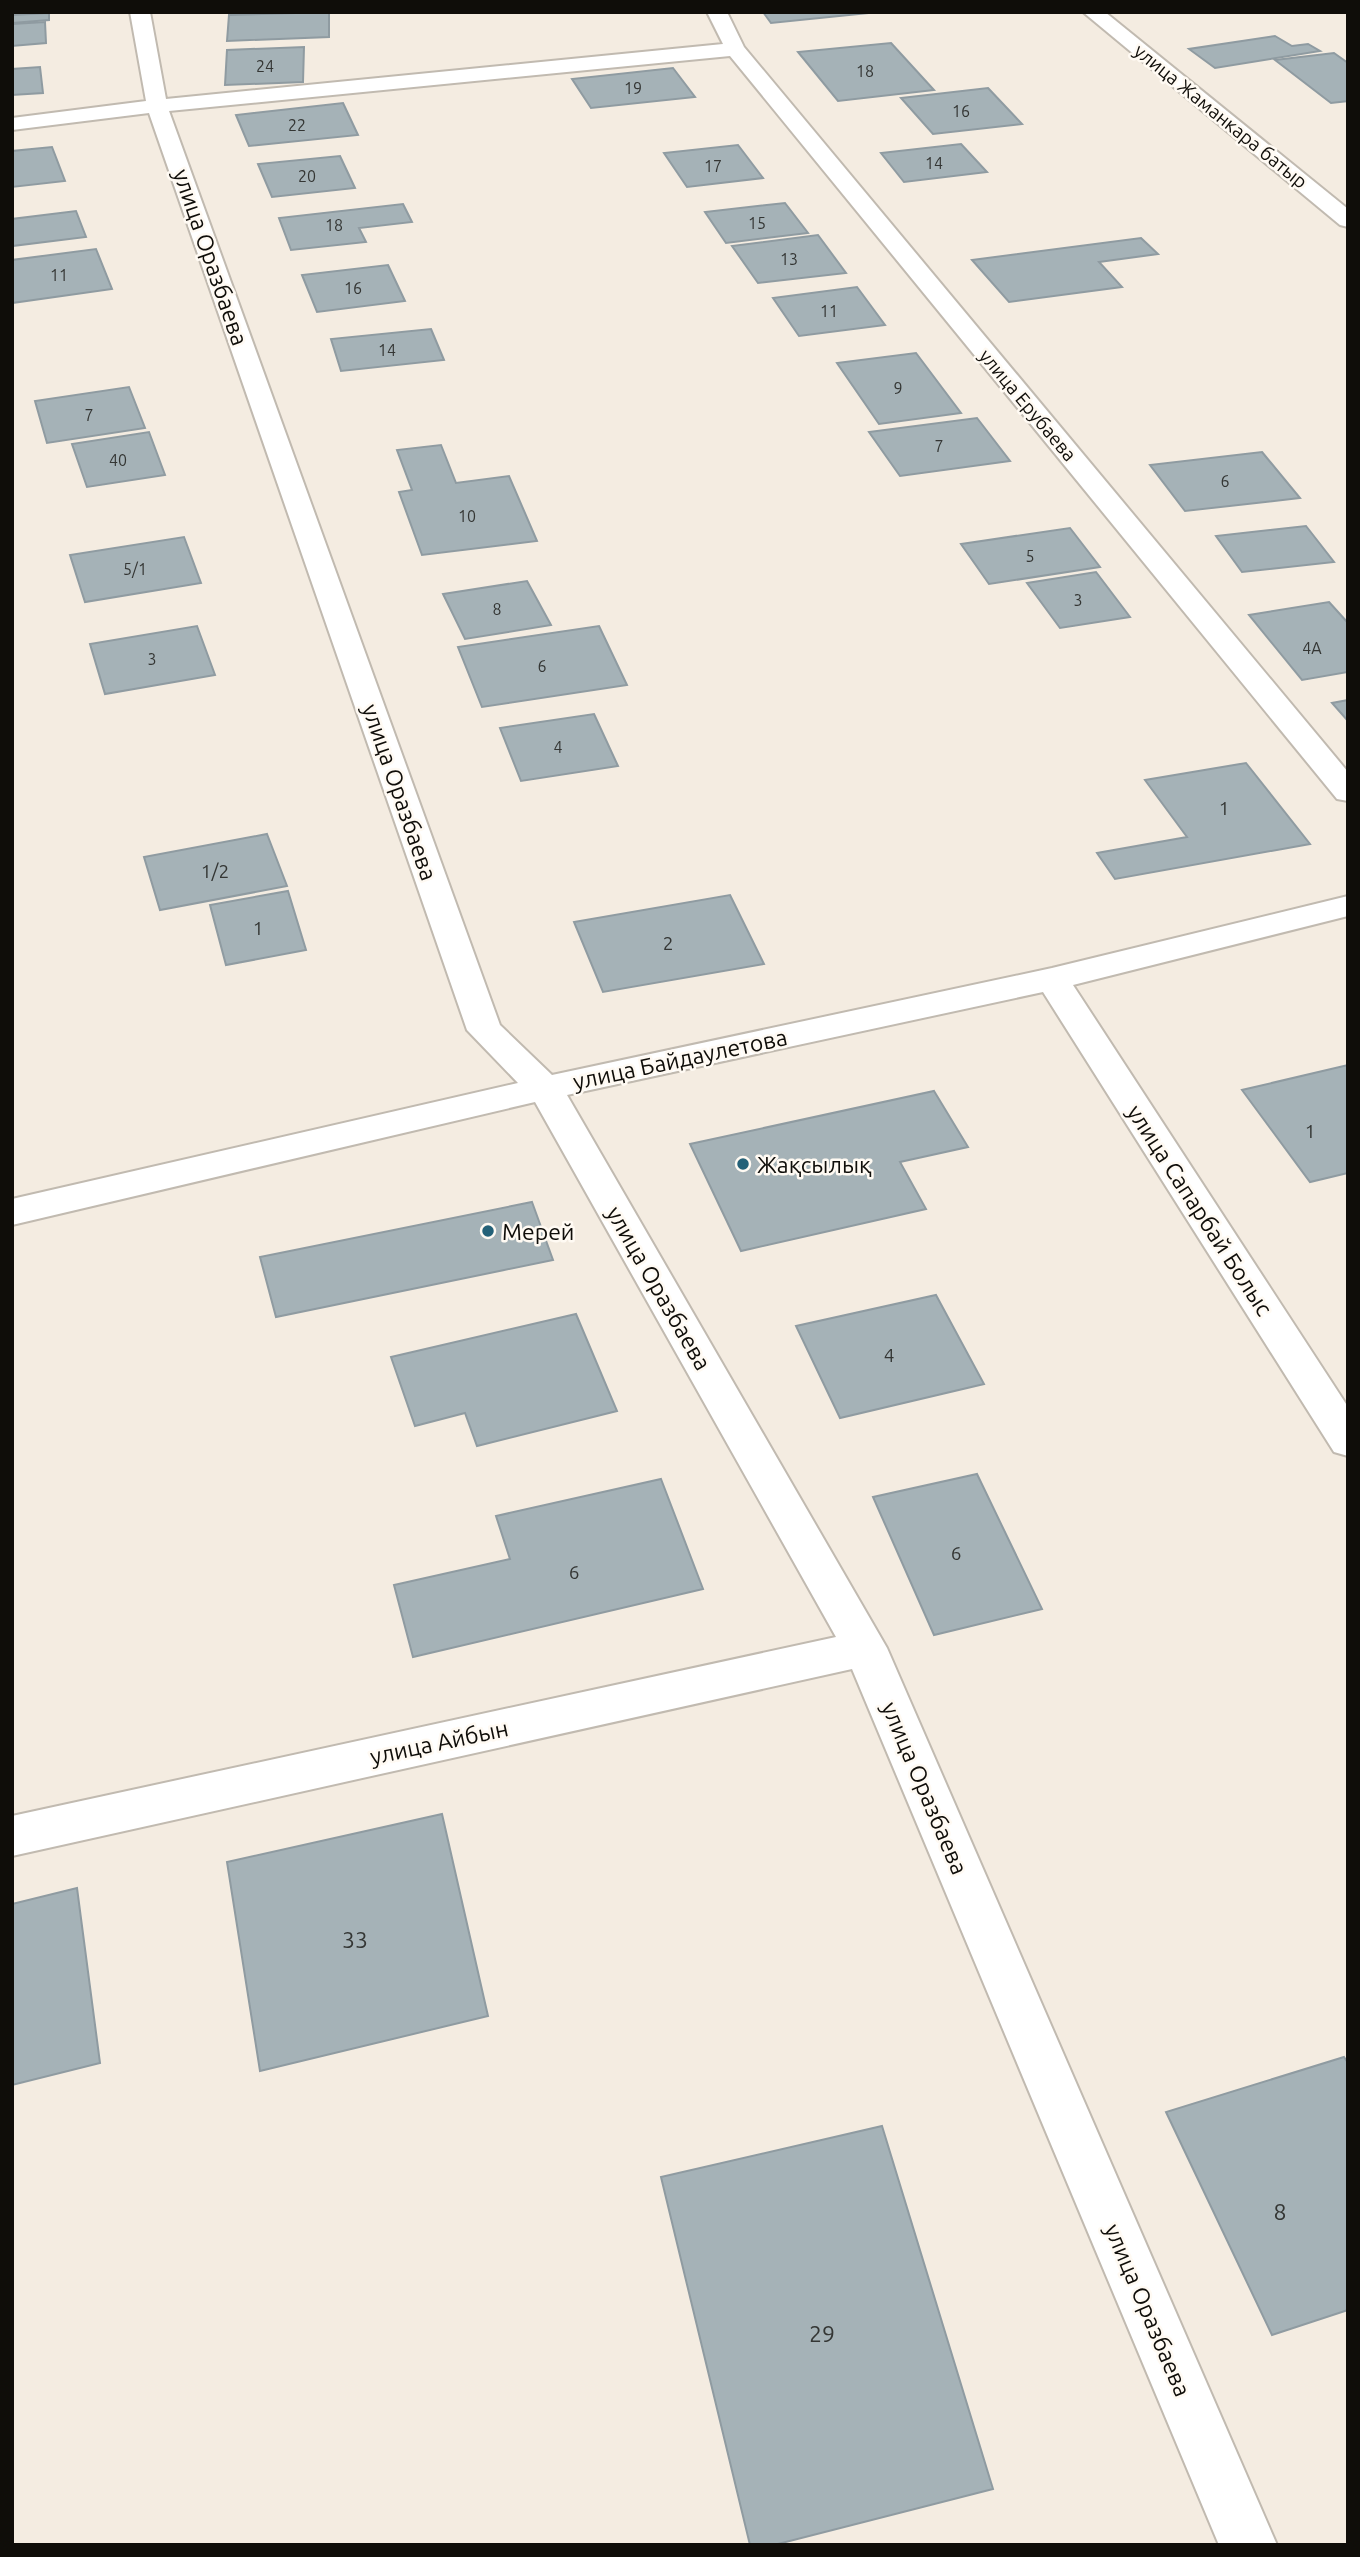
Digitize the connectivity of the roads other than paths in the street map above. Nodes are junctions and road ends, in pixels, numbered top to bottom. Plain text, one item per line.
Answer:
1 (140, 12) edge
2 (718, 12) edge
3 (1093, 12) edge
4 (735, 49) junction
5 (157, 106) junction
6 (12, 124) edge
7 (1348, 220) edge
8 (1348, 792) edge
9 (1348, 906) edge
10 (1052, 979) junction
11 (545, 1088) junction
12 (12, 1212) edge
13 (1348, 1441) edge
14 (865, 1648) junction
15 (12, 1836) edge
16 (1248, 2545) edge

1 - 5 street, улица Оразбаева
2 - 4 street, улица Ерубаева
3 - 7 street, улица Жаманкара батыр
4 - 5 street
4 - 8 street, улица Ерубаева
5 - 6 street
5 - 11 street, улица Оразбаева
9 - 10 street, улица Байдаулетова
10 - 11 street, улица Байдаулетова
10 - 13 street, улица Cапарбай Болыс
11 - 12 street, улица Байдаулетова
11 - 14 street, улица Оразбаева
14 - 15 street, улица Айбын
14 - 16 street, улица Оразбаева

